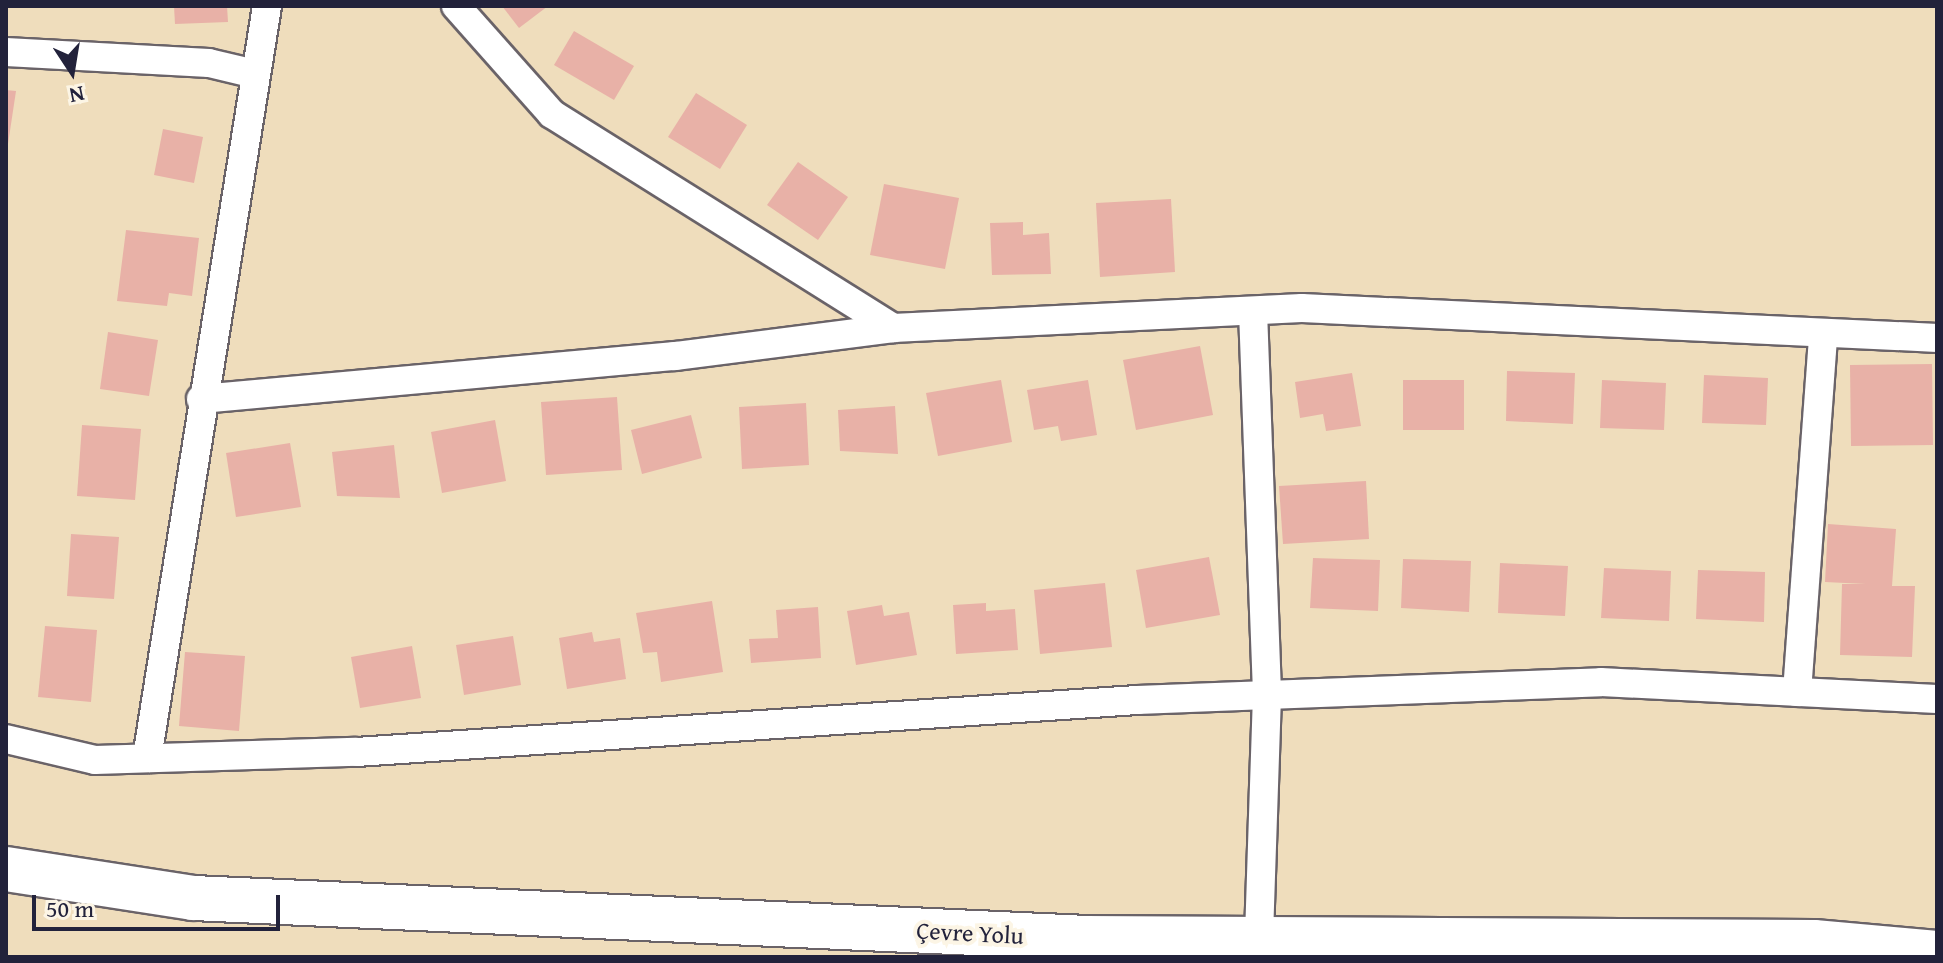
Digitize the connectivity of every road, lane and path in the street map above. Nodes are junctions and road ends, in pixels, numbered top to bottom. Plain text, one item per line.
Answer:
1 (267, 6) edge
2 (456, 6) edge
3 (6, 52) edge
4 (255, 74) junction
5 (1253, 311) junction
6 (893, 328) junction
7 (1823, 336) junction
8 (1937, 338) edge
9 (201, 399) junction
10 (1797, 692) junction
11 (1267, 695) junction
12 (1937, 699) edge
13 (6, 739) edge
14 (147, 758) junction
15 (6, 869) edge
16 (1259, 941) junction
17 (1937, 953) edge

1 - 4 street
2 - 6 street
3 - 4 street
4 - 9 street
5 - 6 street
5 - 7 street
5 - 11 street
6 - 9 street
7 - 8 street
7 - 10 street
9 - 14 street
10 - 11 street
10 - 12 street
11 - 14 street
11 - 16 street
13 - 14 street
15 - 16 highway, Çevre Yolu
16 - 17 highway, Çevre Yolu

